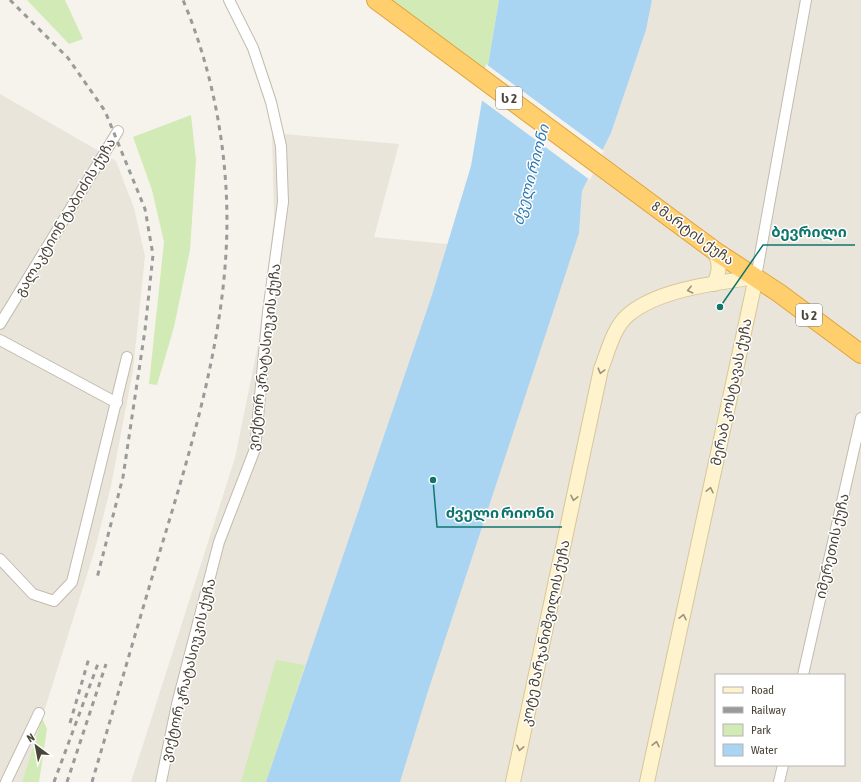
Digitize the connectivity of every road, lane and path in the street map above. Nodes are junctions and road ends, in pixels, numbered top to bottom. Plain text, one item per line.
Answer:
1 (229, 0) edge
2 (376, 0) edge
3 (806, 0) edge
4 (118, 131) dead end
5 (715, 251) junction
6 (756, 277) junction
7 (714, 284) junction
8 (0, 324) edge
9 (0, 340) edge
10 (861, 354) edge
11 (127, 357) dead end
12 (116, 404) junction
13 (861, 418) edge
14 (0, 559) edge
15 (803, 674) edge
16 (39, 713) dead end
17 (783, 766) edge
18 (6, 782) edge
19 (160, 782) edge
20 (513, 782) edge
21 (647, 782) edge
22 (779, 782) edge

1 - 19 street, ვიქტორ კრატასიუკის ქუჩა
2 - 5 highway, 8 მარტის ქუჩა / ს 2
3 - 6 street, მერაბ კოსტავას ქუჩა
4 - 8 street, გალაკტიონ ტაბიძის ქუჩა
5 - 6 highway, 8 მარტის ქუჩა / ს 2
5 - 7 street
6 - 7 street, კოტე მარჯანიშვილის ქუჩა
6 - 10 highway, 8 მარტის ქუჩა / ს 2
21 -> 6 street, მერაბ კოსტავას ქუჩა
7 -> 20 street, კოტე მარჯანიშვილის ქუჩა
9 - 12 street
11 - 12 street
12 - 14 street
13 - 15 street, იმერეთის ქუჩა
16 - 18 street
17 - 22 street

